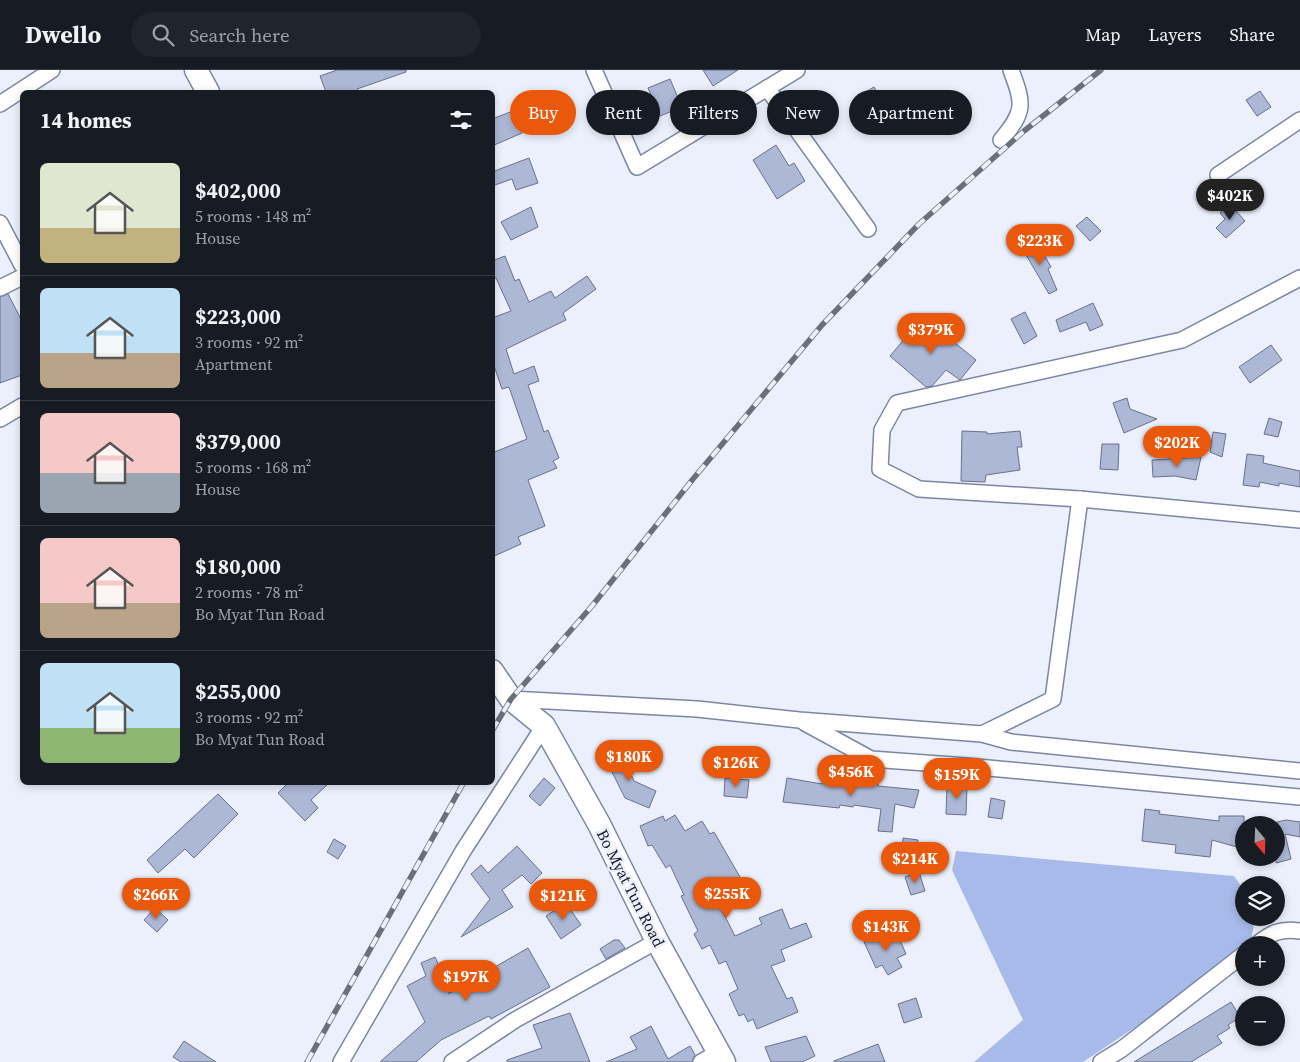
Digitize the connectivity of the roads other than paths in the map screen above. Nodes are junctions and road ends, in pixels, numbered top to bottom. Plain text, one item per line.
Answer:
1 (52, 70) edge
2 (196, 70) edge
3 (594, 70) edge
4 (797, 70) edge
5 (1011, 70) edge
6 (767, 88) junction
7 (21, 90) edge
8 (207, 90) edge
9 (20, 91) edge
10 (0, 104) edge
11 (1300, 120) edge
12 (1001, 140) dead end
13 (1218, 175) dead end
14 (0, 223) edge
15 (868, 229) dead end
16 (20, 261) edge
17 (20, 278) edge
18 (1300, 278) edge
19 (0, 288) edge
20 (20, 407) edge
21 (0, 419) edge
22 (1080, 500) junction
23 (1300, 520) edge
24 (495, 675) edge
25 (511, 699) junction
26 (799, 720) junction
27 (544, 726) junction
28 (982, 734) junction
29 (1300, 771) edge
30 (1300, 797) edge
31 (1300, 932) edge
32 (1268, 936) edge
33 (657, 941) junction
34 (1235, 961) edge
35 (715, 1059) edge
36 (340, 1062) edge
37 (452, 1062) edge
38 (1101, 1062) edge

1 - 7 street
2 - 8 main road
3 - 6 street
4 - 6 street
5 - 12 street
6 - 15 street
9 - 10 street
11 - 13 street
14 - 16 street
17 - 19 street
18 - 22 street
20 - 21 street
22 - 23 street
22 - 28 street
24 - 25 main road, Bo Myat Tun Road
25 - 26 street
25 - 27 main road, Bo Myat Tun Road
26 - 28 street
26 - 30 street
27 - 33 main road, Bo Myat Tun Road
27 - 36 street
28 - 29 street
31 - 32 street
33 - 35 main road, Bo Myat Tun Road
33 - 37 street
34 - 38 street

